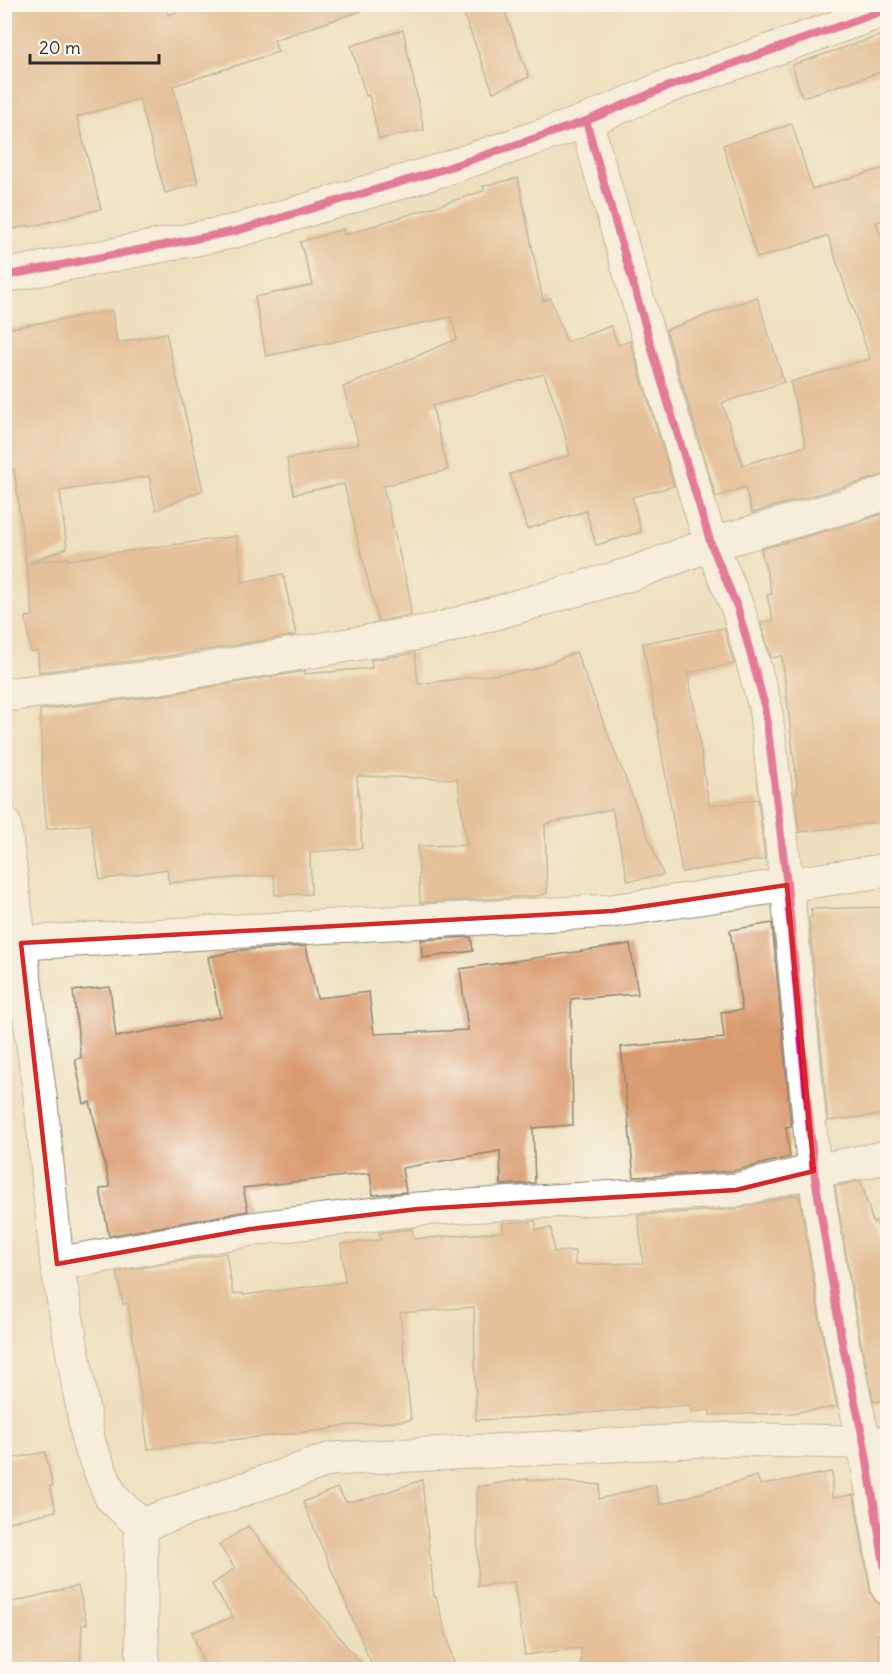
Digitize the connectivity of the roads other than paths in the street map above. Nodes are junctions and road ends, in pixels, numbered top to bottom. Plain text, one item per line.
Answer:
1 (888, 9) edge
2 (586, 121) junction
3 (4, 276) edge
4 (888, 492) edge
5 (711, 544) junction
6 (4, 695) edge
7 (4, 823) edge
8 (888, 870) edge
9 (787, 885) junction
10 (21, 943) junction
11 (888, 1157) edge
12 (814, 1172) junction
13 (57, 1264) junction
14 (876, 1443) edge
15 (141, 1525) junction
16 (888, 1588) edge
17 (141, 1670) edge

1 - 2 street
2 - 3 street
2 - 5 street
4 - 5 street
5 - 6 street
5 - 9 street
7 - 10 street
8 - 9 street
9 - 10 street
9 - 12 street
10 - 13 street
11 - 12 street
12 - 13 street
12 - 14 street
13 - 15 street
14 - 15 street
14 - 16 street
15 - 17 street

